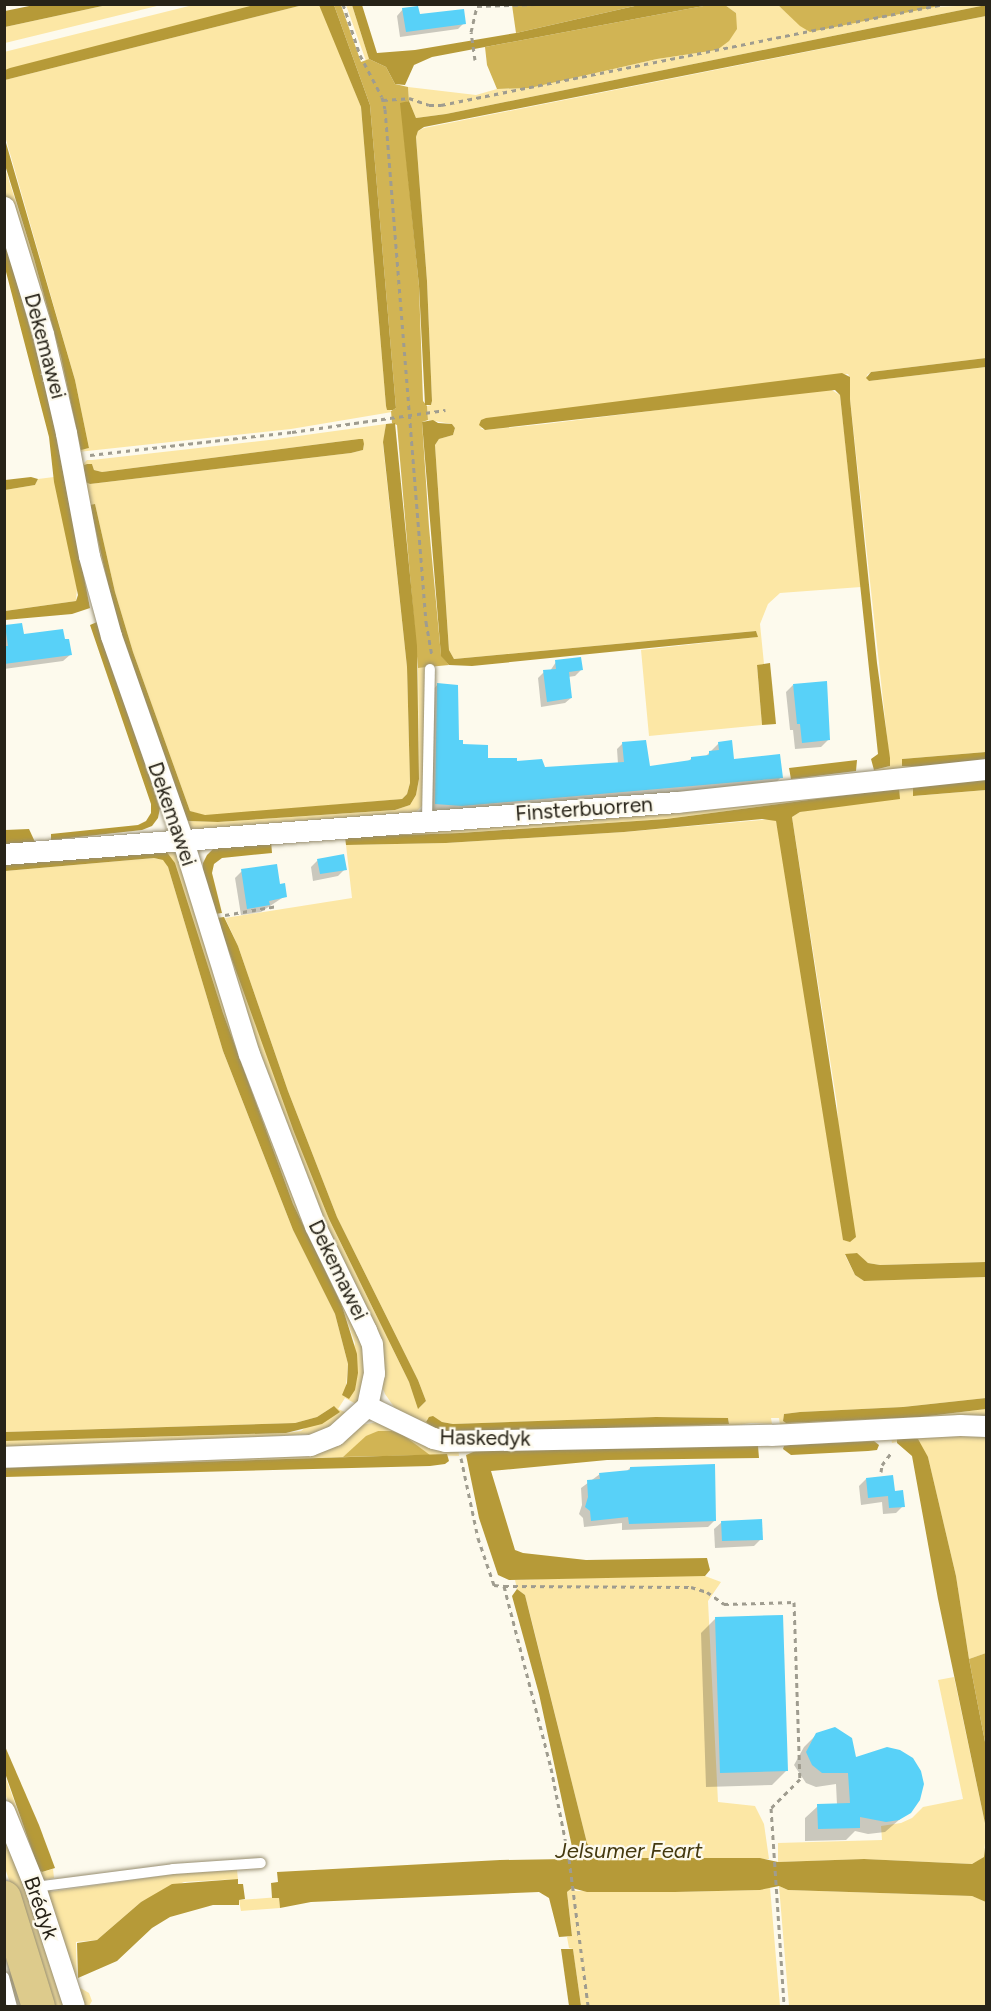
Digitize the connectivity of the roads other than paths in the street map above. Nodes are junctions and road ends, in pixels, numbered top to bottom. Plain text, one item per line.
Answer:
1 (4, 207) edge
2 (430, 669) road end
3 (987, 770) edge
4 (427, 819) junction
5 (182, 838) junction
6 (4, 854) edge
7 (367, 1406) junction
8 (987, 1426) edge
9 (4, 1457) edge
10 (4, 1811) edge
11 (261, 1863) dead end
12 (20, 1892) edge
13 (4, 1977) edge
14 (12, 2007) edge
15 (38, 2007) edge
16 (74, 2007) edge

1 - 5 street, Dekemawei
2 - 4 lane
3 - 4 street, Finsterbuorren
4 - 5 street, Finsterbuorren
5 - 6 street, Finsterbuorren
5 - 7 street, Dekemawei
7 - 8 street, Haskedyk
7 - 9 street
10 - 12 street, Brédyk
11 - 12 lane
12 - 15 main road, Brédyk
12 - 16 street, Brédyk
13 - 14 lane

